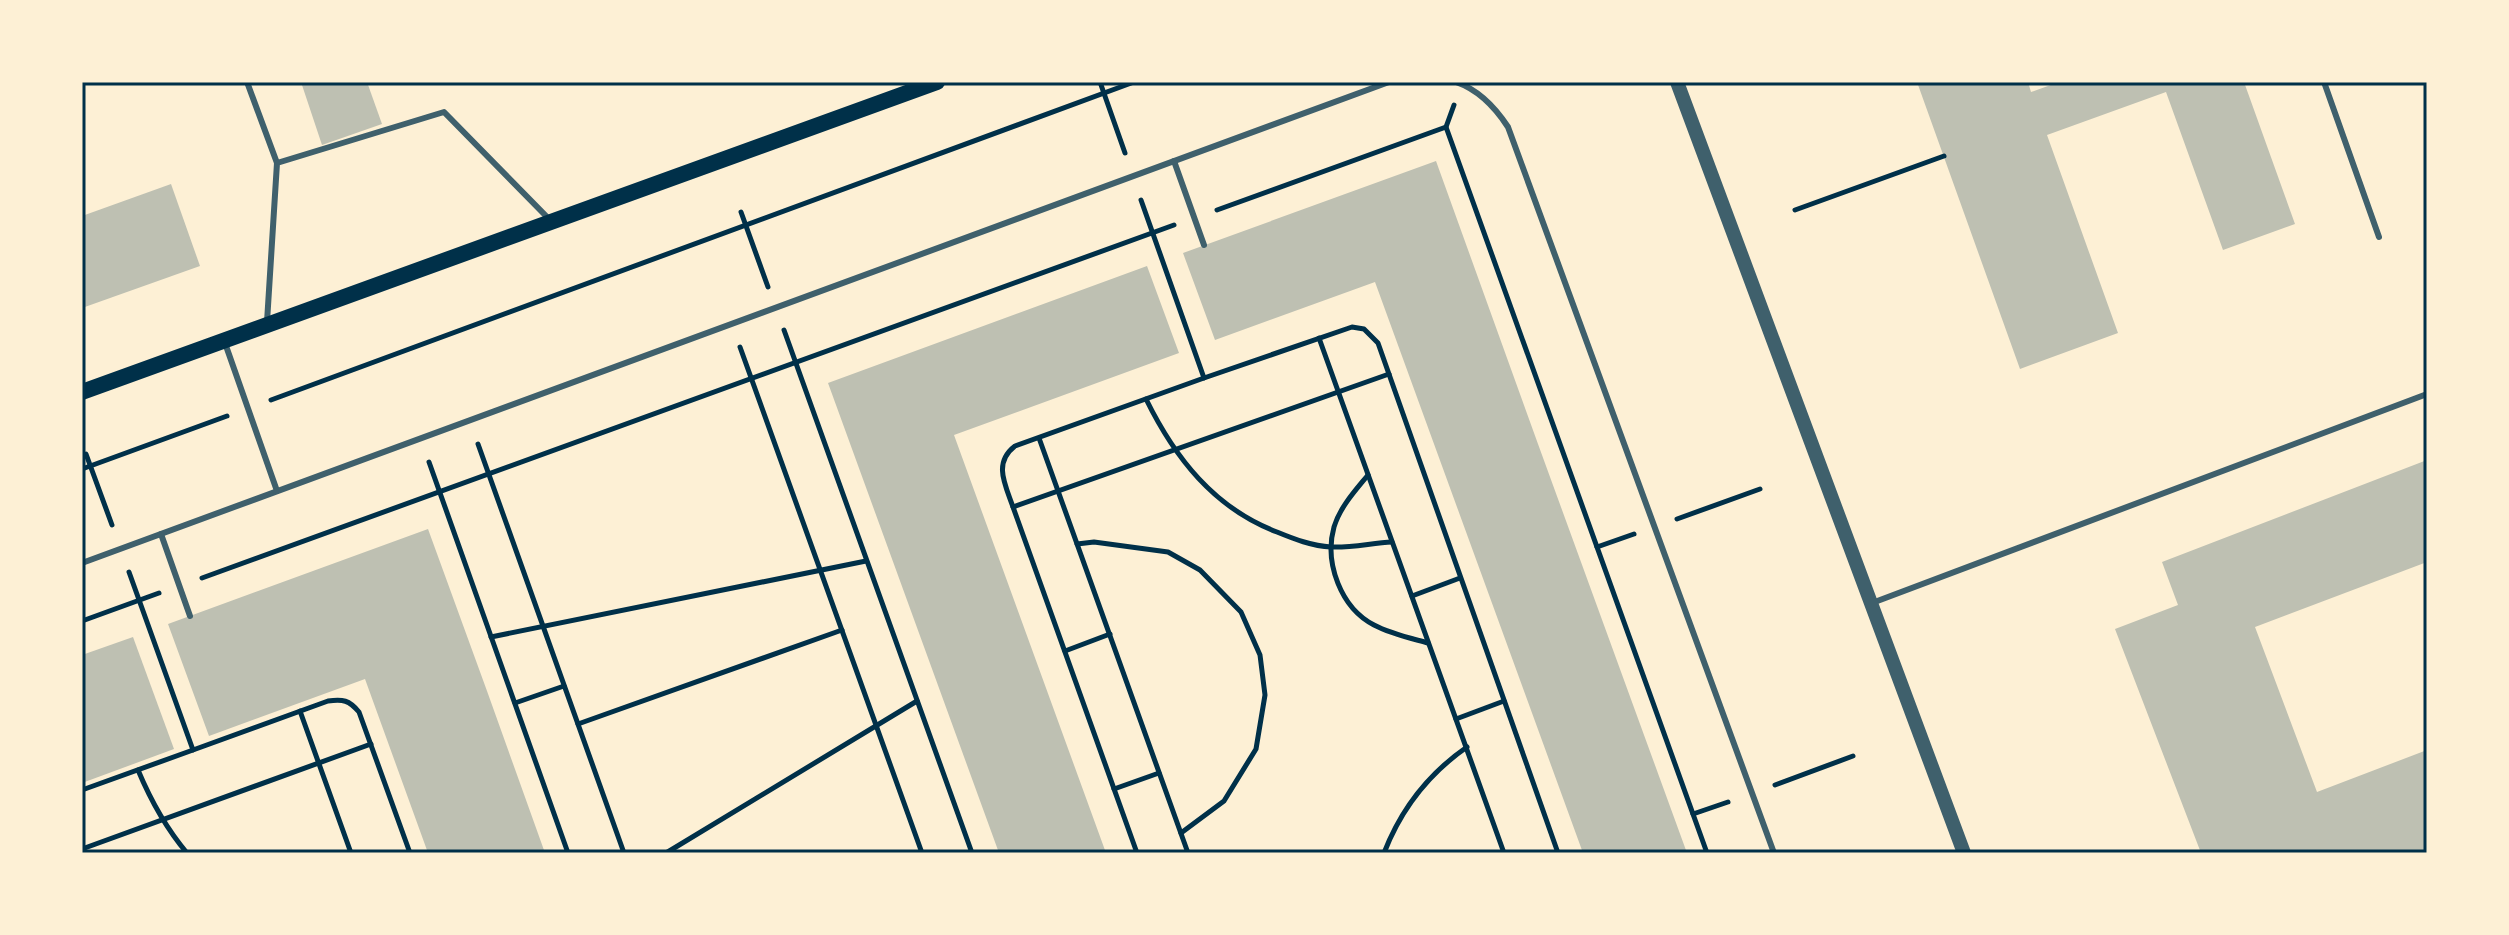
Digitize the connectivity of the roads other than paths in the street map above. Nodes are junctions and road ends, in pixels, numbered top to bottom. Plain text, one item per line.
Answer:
1 (247, 82) edge
2 (937, 82) edge
3 (1389, 82) edge
4 (1456, 82) edge
5 (1677, 82) edge
6 (2324, 82) edge
7 (1174, 161) junction
8 (277, 163) junction
9 (552, 222) junction
10 (2379, 237) dead end
11 (1204, 245) dead end
12 (267, 326) junction
13 (224, 341) junction
14 (82, 392) edge
15 (2427, 394) edge
16 (277, 491) junction
17 (161, 534) junction
18 (82, 563) edge
19 (1872, 603) junction
20 (190, 616) dead end
21 (1774, 853) edge
22 (1964, 853) edge

1 - 8 lane
2 - 9 main road
3 - 7 lane
4 - 21 lane
5 - 19 street
6 - 10 lane
7 - 11 lane
7 - 16 lane
8 - 9 lane
8 - 12 lane
9 - 12 main road
12 - 13 main road
13 - 14 main road
13 - 16 lane
15 - 19 lane
16 - 17 lane
17 - 18 lane
17 - 20 lane
19 - 22 street

